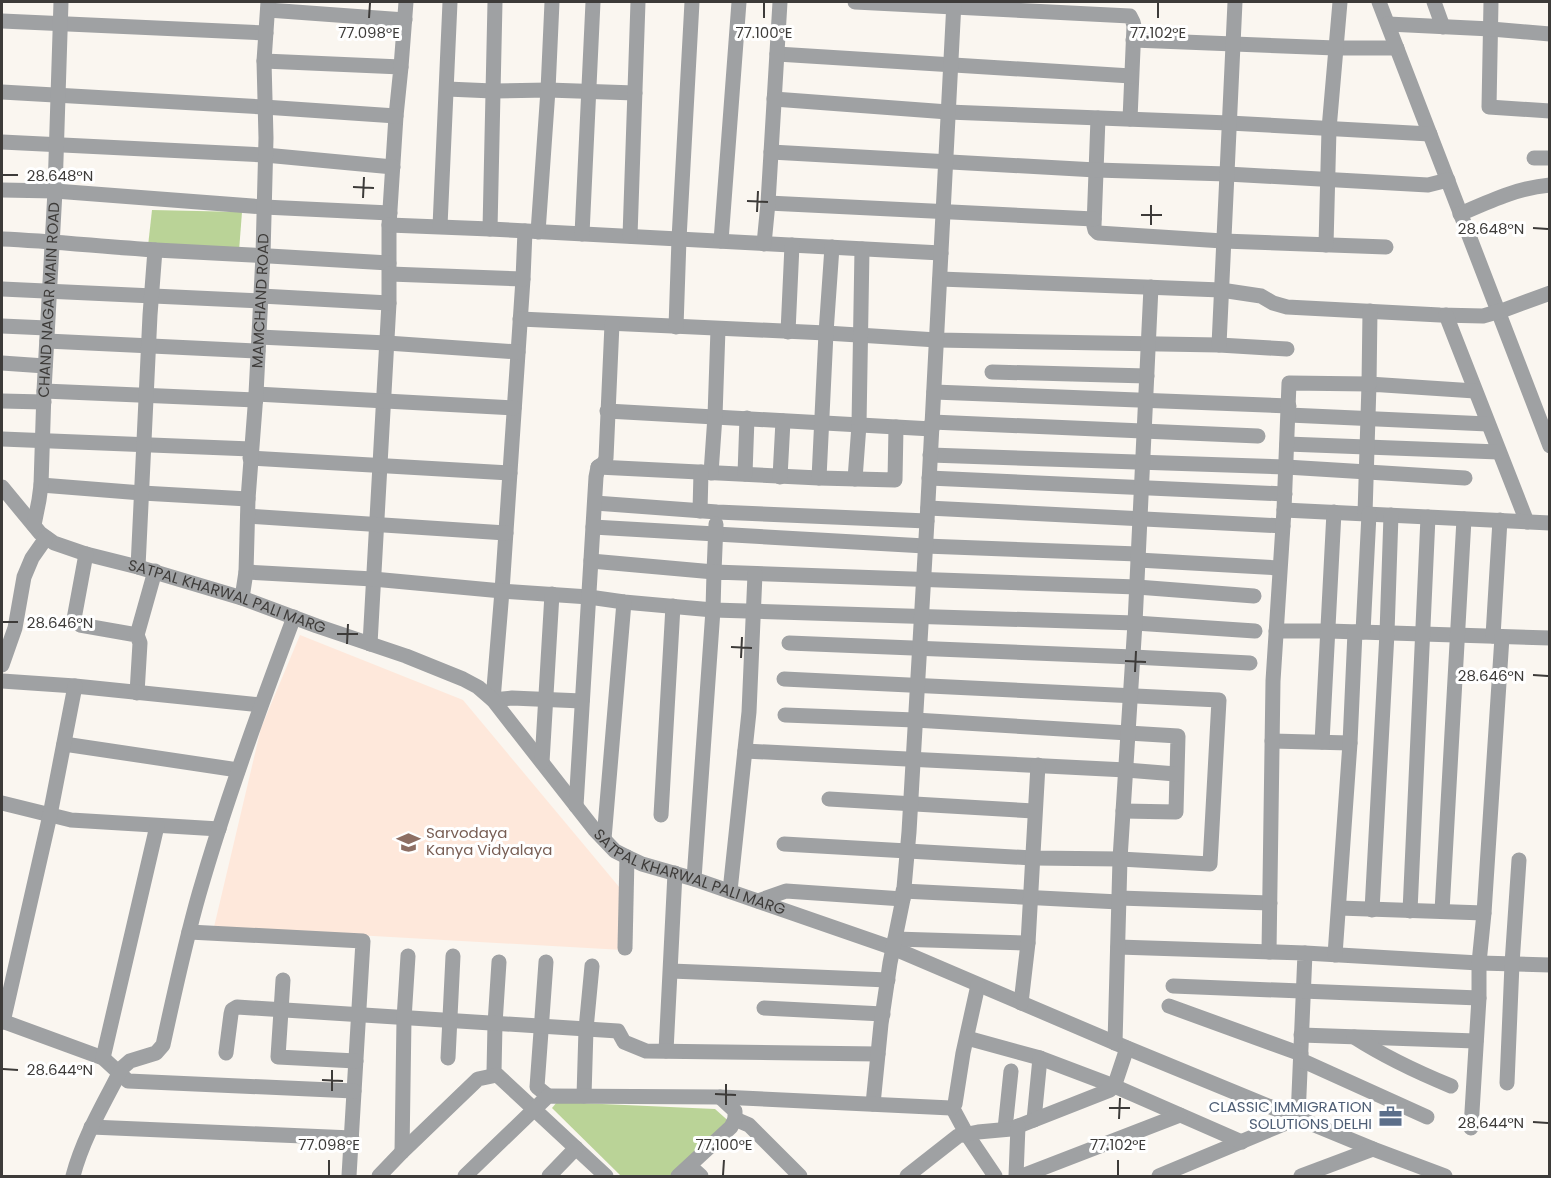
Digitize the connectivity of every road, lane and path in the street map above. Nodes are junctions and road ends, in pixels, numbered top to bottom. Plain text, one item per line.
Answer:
1 (61, 2) edge
2 (406, 2) edge
3 (450, 2) edge
4 (495, 2) edge
5 (552, 2) edge
6 (593, 2) edge
7 (638, 2) edge
8 (692, 2) edge
9 (739, 2) edge
10 (780, 2) edge
11 (855, 2) edge
12 (874, 2) edge
13 (1235, 2) edge
14 (1340, 2) edge
15 (1379, 2) edge
16 (1434, 2) edge
17 (1491, 2) edge
18 (954, 4) edge
19 (268, 6) edge
20 (405, 20) junction
21 (2, 21) edge
22 (61, 24) junction
23 (1388, 24) junction
24 (1443, 27) junction
25 (1491, 29) junction
26 (266, 33) junction
27 (1550, 34) edge
28 (1133, 40) junction
29 (1233, 43) junction
30 (1336, 48) junction
31 (1397, 48) junction
32 (777, 54) junction
33 (264, 61) junction
34 (951, 65) junction
35 (401, 67) junction
36 (1131, 76) junction
37 (447, 89) junction
38 (548, 90) junction
39 (493, 91) junction
40 (2, 92) edge
41 (590, 92) junction
42 (635, 93) junction
43 (57, 94) junction
44 (774, 99) junction
45 (264, 107) junction
46 (1550, 111) edge
47 (948, 112) junction
48 (396, 116) junction
49 (1098, 118) junction
50 (1130, 120) junction
51 (1229, 123) junction
52 (1329, 129) junction
53 (1430, 134) junction
54 (2, 142) edge
55 (55, 145) junction
56 (771, 152) junction
57 (265, 155) junction
58 (946, 162) junction
59 (393, 167) junction
60 (1096, 170) junction
61 (1227, 174) junction
62 (1328, 179) junction
63 (1448, 180) junction
64 (1550, 185) edge
65 (2, 190) edge
66 (54, 191) junction
67 (768, 203) junction
68 (264, 207) junction
69 (944, 213) junction
70 (1460, 213) junction
71 (389, 219) junction
72 (1094, 219) junction
73 (440, 226) junction
74 (490, 229) junction
75 (532, 231) junction
76 (582, 234) junction
77 (630, 236) junction
78 (2, 239) edge
79 (679, 239) junction
80 (52, 241) junction
81 (721, 241) junction
82 (1224, 241) junction
83 (764, 244) junction
84 (792, 245) junction
85 (1326, 245) junction
86 (832, 247) junction
87 (1386, 247) dead end
88 (862, 249) junction
89 (155, 250) junction
90 (941, 253) junction
91 (263, 255) junction
92 (389, 269) junction
93 (523, 279) junction
94 (940, 279) junction
95 (1151, 287) junction
96 (2, 289) edge
97 (1221, 290) junction
98 (50, 291) junction
99 (1550, 293) edge
100 (151, 297) junction
101 (261, 299) junction
102 (389, 303) junction
103 (1370, 311) junction
104 (1498, 312) junction
105 (1446, 315) junction
106 (520, 320) junction
107 (612, 324) junction
108 (2, 326) edge
109 (676, 327) junction
110 (718, 329) junction
111 (788, 332) junction
112 (826, 333) junction
113 (47, 335) junction
114 (861, 336) junction
115 (937, 340) junction
116 (387, 343) junction
117 (259, 344) junction
118 (1149, 344) junction
119 (1219, 345) junction
120 (149, 346) junction
121 (1287, 349) dead end
122 (518, 352) junction
123 (2, 363) edge
124 (45, 366) junction
125 (992, 372) dead end
126 (1147, 376) junction
127 (1369, 384) junction
128 (1475, 391) junction
129 (934, 392) junction
130 (147, 396) junction
131 (44, 397) junction
132 (256, 397) junction
133 (2, 400) edge
134 (384, 401) junction
135 (1146, 402) junction
136 (514, 408) junction
137 (607, 411) junction
138 (1289, 411) junction
139 (715, 416) junction
140 (747, 418) junction
141 (1368, 419) junction
142 (783, 421) junction
143 (822, 423) junction
144 (1488, 424) junction
145 (859, 425) junction
146 (932, 426) junction
147 (896, 427) junction
148 (1144, 430) junction
149 (1258, 436) dead end
150 (2, 439) edge
151 (43, 440) junction
152 (144, 444) junction
153 (1287, 444) junction
154 (1550, 446) edge
155 (1367, 447) junction
156 (1499, 452) junction
157 (251, 453) junction
158 (930, 455) junction
159 (1143, 462) junction
160 (380, 465) junction
161 (598, 467) junction
162 (1286, 467) junction
163 (1366, 472) junction
164 (510, 473) junction
165 (706, 473) junction
166 (745, 474) junction
167 (780, 477) junction
168 (819, 478) junction
169 (929, 478) junction
170 (1465, 478) dead end
171 (855, 479) junction
172 (41, 485) junction
173 (1142, 487) junction
174 (2, 489) edge
175 (142, 493) junction
176 (248, 499) junction
177 (1285, 502) junction
178 (595, 503) junction
179 (700, 511) junction
180 (717, 512) junction
181 (1334, 512) junction
182 (927, 514) junction
183 (1367, 514) junction
184 (1391, 515) junction
185 (248, 516) junction
186 (1428, 517) junction
187 (1140, 519) junction
188 (1464, 519) junction
189 (1500, 520) junction
190 (1527, 522) junction
191 (1550, 523) edge
192 (376, 524) junction
193 (34, 525) junction
194 (1283, 526) junction
195 (593, 527) junction
196 (506, 533) junction
197 (716, 534) junction
198 (46, 538) junction
199 (925, 546) junction
200 (86, 554) junction
201 (1138, 557) junction
202 (591, 561) junction
203 (138, 567) junction
204 (1280, 568) junction
205 (155, 571) junction
206 (246, 572) junction
207 (714, 572) junction
208 (755, 574) junction
209 (373, 579) junction
210 (923, 580) junction
211 (1137, 587) junction
212 (502, 591) junction
213 (552, 594) junction
214 (1254, 596) dead end
215 (589, 597) junction
216 (242, 598) junction
217 (624, 602) junction
218 (673, 606) junction
219 (713, 610) junction
220 (754, 611) junction
221 (921, 616) junction
222 (294, 617) junction
223 (1135, 623) junction
224 (1255, 631) dead end
225 (1275, 631) junction
226 (1328, 631) junction
227 (1359, 632) junction
228 (1387, 633) junction
229 (1422, 634) junction
230 (137, 635) junction
231 (1457, 635) junction
232 (1498, 637) junction
233 (1550, 638) edge
234 (789, 643) dead end
235 (370, 644) junction
236 (919, 648) junction
237 (1133, 657) junction
238 (1250, 663) dead end
239 (2, 665) edge
240 (784, 679) dead end
241 (2, 681) edge
242 (917, 685) junction
243 (75, 686) junction
244 (137, 693) junction
245 (1130, 694) junction
246 (545, 699) junction
247 (493, 700) junction
248 (582, 701) junction
249 (261, 705) junction
250 (785, 715) dead end
251 (915, 720) junction
252 (1128, 733) junction
253 (1272, 741) junction
254 (1322, 742) junction
255 (1350, 743) junction
256 (64, 744) junction
257 (745, 751) junction
258 (913, 758) junction
259 (542, 762) junction
260 (1038, 765) junction
261 (238, 770) junction
262 (1126, 770) junction
263 (1176, 774) junction
264 (829, 799) dead end
265 (2, 803) edge
266 (910, 804) junction
267 (576, 806) junction
268 (1034, 811) junction
269 (1123, 811) junction
270 (50, 815) junction
271 (661, 815) dead end
272 (157, 826) junction
273 (219, 829) junction
274 (604, 839) junction
275 (784, 844) dead end
276 (907, 852) junction
277 (627, 857) junction
278 (1033, 858) junction
279 (1120, 859) junction
280 (1519, 860) dead end
281 (675, 873) junction
282 (694, 879) junction
283 (730, 891) junction
284 (903, 895) junction
285 (1031, 897) junction
286 (1119, 900) junction
287 (758, 901) junction
288 (1270, 903) junction
289 (1339, 908) junction
290 (1372, 910) junction
291 (1410, 911) junction
292 (1442, 911) junction
293 (1484, 913) junction
294 (189, 932) junction
295 (1028, 943) junction
296 (894, 944) junction
297 (625, 948) dead end
298 (1118, 948) junction
299 (1269, 952) junction
300 (1305, 953) junction
301 (1335, 955) junction
302 (408, 956) dead end
303 (453, 956) dead end
304 (499, 962) dead end
305 (546, 962) dead end
306 (1479, 963) junction
307 (1512, 964) junction
308 (1550, 964) edge
309 (592, 966) dead end
310 (671, 971) junction
311 (283, 980) dead end
312 (888, 980) junction
313 (978, 985) junction
314 (1173, 986) dead end
315 (1303, 991) junction
316 (1479, 998) junction
317 (1021, 1003) junction
318 (1169, 1006) dead end
319 (764, 1008) dead end
320 (281, 1010) junction
321 (883, 1014) junction
322 (359, 1016) junction
323 (404, 1019) junction
324 (2, 1021) edge
325 (450, 1021) junction
326 (495, 1024) junction
327 (542, 1027) junction
328 (586, 1029) junction
329 (1301, 1035) junction
330 (1354, 1037) junction
331 (967, 1038) junction
332 (1476, 1041) junction
333 (1121, 1046) junction
334 (666, 1051) junction
335 (226, 1053) dead end
336 (878, 1054) junction
337 (1301, 1057) junction
338 (103, 1058) junction
339 (448, 1058) dead end
340 (1040, 1058) junction
341 (356, 1061) junction
342 (1011, 1071) dead end
343 (119, 1074) junction
344 (497, 1075) junction
345 (1507, 1083) dead end
346 (1114, 1086) junction
347 (1451, 1086) dead end
348 (354, 1091) junction
349 (548, 1096) junction
350 (584, 1096) junction
351 (720, 1097) junction
352 (873, 1104) junction
353 (952, 1107) junction
354 (535, 1109) junction
355 (1180, 1115) junction
356 (1427, 1117) dead end
357 (1298, 1118) junction
358 (735, 1119) junction
359 (1034, 1120) junction
360 (92, 1127) junction
361 (1011, 1128) junction
362 (1471, 1128) dead end
363 (966, 1134) junction
364 (352, 1138) junction
365 (1242, 1142) junction
366 (576, 1148) junction
367 (1373, 1149) junction
368 (402, 1152) junction
369 (695, 1171) edge
370 (74, 1176) edge
371 (349, 1176) edge
372 (379, 1176) edge
373 (465, 1176) edge
374 (549, 1176) edge
375 (606, 1176) edge
376 (678, 1176) edge
377 (800, 1176) edge
378 (907, 1176) edge
379 (995, 1176) edge
380 (1016, 1176) edge
381 (1022, 1176) edge
382 (1158, 1176) edge
383 (1301, 1176) edge
384 (1445, 1176) edge

1 - 22 street, CHAND NAGAR MAIN ROAD
2 - 20 street
3 - 37 street
4 - 39 street
5 - 38 street
6 - 41 street
7 - 42 street
8 - 79 street
9 - 81 street
10 - 32 street
11 - 12 street
12 - 18 street
13 - 29 street
14 - 30 street
15 - 23 street
16 - 24 street
17 - 25 street
18 - 28 street
18 - 34 street
19 - 20 street
19 - 26 street, MAMCHAND ROAD
20 - 35 street
21 - 22 street
22 - 26 street
22 - 43 street, CHAND NAGAR MAIN ROAD
23 - 24 street
23 - 31 street
24 - 25 street
25 - 27 street
25 - 46 street
26 - 33 street, MAMCHAND ROAD
28 - 29 street
28 - 36 street
29 - 30 street
29 - 51 street
30 - 31 street
30 - 52 street
31 - 53 street
32 - 34 street
32 - 44 street
33 - 35 street
33 - 45 street, MAMCHAND ROAD
34 - 36 street
34 - 47 street
35 - 48 street
36 - 50 street
37 - 39 street
37 - 73 street
38 - 39 street
38 - 41 street
38 - 75 street
39 - 74 street
40 - 43 street
41 - 42 street
41 - 76 street
42 - 77 street
43 - 45 street
43 - 55 street, CHAND NAGAR MAIN ROAD
44 - 47 street
44 - 56 street
45 - 48 street
45 - 57 street, MAMCHAND ROAD
47 - 49 street
47 - 58 street
48 - 59 street
49 - 50 street
49 - 60 street
50 - 51 street
51 - 52 street
51 - 61 street
52 - 53 street
52 - 62 street
53 - 63 street
54 - 55 street
55 - 57 street
55 - 66 street, CHAND NAGAR MAIN ROAD
56 - 58 street
56 - 67 street
57 - 59 street
57 - 68 street, MAMCHAND ROAD
58 - 60 street
58 - 69 street
59 - 71 street
60 - 61 street
60 - 72 street
61 - 62 street
61 - 82 street
62 - 63 street
62 - 85 street
63 - 70 street
64 - 70 street
65 - 66 street
66 - 68 street
66 - 80 street, CHAND NAGAR MAIN ROAD
67 - 69 street
67 - 83 street
68 - 71 street
68 - 91 street, MAMCHAND ROAD
69 - 72 street
69 - 90 street
70 - 104 street
71 - 73 street
71 - 92 street
72 - 82 street
73 - 74 street
74 - 75 street
75 - 76 street
75 - 93 street
76 - 77 street
77 - 79 street
78 - 80 street
79 - 81 street
79 - 109 street
80 - 89 street
80 - 98 street, CHAND NAGAR MAIN ROAD
81 - 83 street
82 - 85 street
82 - 97 street
83 - 84 street
84 - 86 street
84 - 111 street
85 - 87 street
86 - 88 street
86 - 112 street
88 - 90 street
88 - 114 street
89 - 91 street
89 - 100 street
90 - 94 street
91 - 92 street
91 - 101 street, MAMCHAND ROAD
92 - 93 street
92 - 102 street
93 - 106 street
94 - 95 street
94 - 115 street
95 - 97 street
95 - 118 street
96 - 98 street
97 - 103 street
97 - 119 street
98 - 100 street
98 - 113 street, CHAND NAGAR MAIN ROAD
99 - 104 street
100 - 101 street
100 - 120 street
101 - 102 street
101 - 117 street, MAMCHAND ROAD
102 - 116 street
103 - 105 street
103 - 127 street
104 - 105 street
104 - 154 street
105 - 128 street
106 - 107 street
106 - 122 street
107 - 109 street
107 - 137 street
108 - 113 street
109 - 110 street
110 - 111 street
110 - 139 street
111 - 112 street
112 - 114 street
112 - 143 street
113 - 120 street
113 - 124 street, CHAND NAGAR MAIN ROAD
114 - 115 street
114 - 145 street
115 - 118 street
115 - 129 street
116 - 117 street
116 - 122 street
116 - 134 street
117 - 120 street
117 - 132 street, MAMCHAND ROAD
118 - 119 street
118 - 126 street
119 - 121 street
120 - 130 street
122 - 136 street
123 - 124 street
124 - 131 street, CHAND NAGAR MAIN ROAD
125 - 126 street
126 - 135 street
127 - 128 street
127 - 138 street
127 - 141 street
128 - 144 street
129 - 135 street
129 - 146 street
130 - 131 street
130 - 132 street
130 - 152 street
131 - 133 street
131 - 151 street, CHAND NAGAR MAIN ROAD
132 - 134 street
132 - 157 street, MAMCHAND ROAD
134 - 136 street
134 - 160 street
135 - 138 street
135 - 148 street
136 - 164 street
137 - 139 street
137 - 161 street
138 - 141 street
138 - 153 street
139 - 140 street
139 - 165 street
140 - 142 street
140 - 166 street
141 - 144 street
141 - 155 street
142 - 143 street
142 - 167 street
143 - 145 street
143 - 168 street
144 - 156 street
145 - 147 street
145 - 171 street
146 - 147 street
146 - 148 street
146 - 158 street
147 - 171 street
148 - 149 street
148 - 159 street
150 - 151 street
151 - 152 street
151 - 172 street, CHAND NAGAR MAIN ROAD
152 - 157 street
152 - 175 street
153 - 155 street
153 - 162 street
155 - 156 street
155 - 163 street
156 - 190 street
157 - 160 street
157 - 176 street, MAMCHAND ROAD
158 - 159 street
158 - 169 street
159 - 162 street
159 - 173 street
160 - 164 street
160 - 192 street
161 - 165 street
161 - 178 street
162 - 163 street
162 - 177 street
163 - 170 street
163 - 183 street
164 - 196 street
165 - 166 street
165 - 179 street
166 - 167 street
167 - 168 street
168 - 171 street
169 - 173 street
169 - 182 street
172 - 175 street
172 - 193 street, CHAND NAGAR MAIN ROAD
173 - 177 street
173 - 187 street
174 - 193 street, SATPAL KHARWAL PALI MARG
175 - 176 street
175 - 203 street
176 - 185 street, MAMCHAND ROAD
177 - 181 street
177 - 194 street
178 - 179 street
178 - 195 street
179 - 180 street
180 - 182 street
180 - 197 street
181 - 183 street
181 - 226 street
182 - 187 street
182 - 199 street
183 - 184 street
183 - 227 street
184 - 186 street
184 - 228 street
185 - 192 street
185 - 206 street, MAMCHAND ROAD
186 - 188 street
186 - 229 street
187 - 194 street
187 - 201 street
188 - 189 street
188 - 231 street
189 - 190 street
189 - 232 street
190 - 191 street
192 - 196 street
192 - 209 street
193 - 198 street, SATPAL KHARWAL PALI MARG
194 - 204 street
195 - 197 street
195 - 202 street
196 - 212 street
197 - 199 street
197 - 207 street
198 - 200 street, SATPAL KHARWAL PALI MARG
198 - 239 street
199 - 201 street
199 - 210 street
200 - 203 street, SATPAL KHARWAL PALI MARG
200 - 230 street
201 - 204 street
201 - 211 street
202 - 207 street
202 - 215 street
203 - 205 street, SATPAL KHARWAL PALI MARG
204 - 225 street
205 - 216 street, SATPAL KHARWAL PALI MARG
205 - 230 street
206 - 209 street
206 - 216 street, MAMCHAND ROAD
207 - 208 street
207 - 219 street
208 - 210 street
208 - 220 street
209 - 212 street
209 - 235 street
210 - 211 street
210 - 221 street
211 - 214 street
211 - 223 street
212 - 213 street
212 - 247 street
213 - 215 street
213 - 246 street
215 - 217 street
215 - 248 street
216 - 222 street, SATPAL KHARWAL PALI MARG
217 - 218 street
217 - 274 street
218 - 219 street
218 - 271 street
219 - 220 street
219 - 282 street
220 - 221 street
220 - 257 street
221 - 223 street
221 - 236 street
222 - 235 street, SATPAL KHARWAL PALI MARG
222 - 249 street
223 - 224 street
223 - 237 street
225 - 226 street
225 - 253 street
226 - 227 street
226 - 254 street
227 - 228 street
227 - 255 street
228 - 229 street
228 - 290 street
229 - 231 street
229 - 291 street
230 - 244 street
231 - 232 street
231 - 292 street
232 - 233 street
232 - 293 street
234 - 236 street
235 - 247 street, SATPAL KHARWAL PALI MARG
236 - 237 street
236 - 242 street
237 - 238 street
237 - 245 street
240 - 242 street
241 - 243 street
242 - 245 street
242 - 251 street
243 - 244 street
243 - 256 street
244 - 249 street
245 - 252 street
245 - 279 street
246 - 247 street
246 - 248 street
246 - 259 street
247 - 259 street, SATPAL KHARWAL PALI MARG
248 - 267 street
249 - 261 street
250 - 251 street
251 - 252 street
251 - 258 street
252 - 262 street
252 - 263 street
253 - 254 street
253 - 288 street
254 - 255 street
255 - 289 street
256 - 261 street
256 - 270 street
257 - 258 street
257 - 283 street
258 - 260 street
258 - 266 street
259 - 267 street, SATPAL KHARWAL PALI MARG
260 - 262 street
260 - 268 street
261 - 273 street
262 - 263 street
262 - 269 street
263 - 269 street
264 - 266 street
265 - 270 street
266 - 268 street
266 - 276 street
267 - 274 street, SATPAL KHARWAL PALI MARG
268 - 278 street
269 - 279 street
270 - 272 street
270 - 324 street
272 - 273 street
272 - 338 street
273 - 294 street
274 - 277 street, SATPAL KHARWAL PALI MARG
275 - 276 street
276 - 278 street
276 - 284 street
277 - 281 street, SATPAL KHARWAL PALI MARG
277 - 297 street
278 - 279 street
278 - 285 street
279 - 286 street
280 - 307 street
281 - 282 street, SATPAL KHARWAL PALI MARG
281 - 310 street
282 - 283 street, SATPAL KHARWAL PALI MARG
283 - 287 street, SATPAL KHARWAL PALI MARG
284 - 285 street
284 - 287 street
284 - 296 street
285 - 286 street
285 - 295 street
286 - 288 street
286 - 298 street
287 - 296 street, SATPAL KHARWAL PALI MARG
288 - 299 street
289 - 290 street
289 - 301 street
290 - 291 street
291 - 292 street
292 - 293 street
293 - 306 street
294 - 322 street
294 - 343 street
295 - 296 street
295 - 317 street
296 - 312 street
296 - 313 street, SATPAL KHARWAL PALI MARG
298 - 299 street
298 - 333 street
299 - 300 street
300 - 301 street
300 - 315 street
301 - 306 street
302 - 323 street
303 - 325 street
304 - 326 street
305 - 327 street
306 - 307 street
306 - 316 street
307 - 308 street
307 - 345 street
309 - 328 street
310 - 312 street
310 - 334 street
311 - 320 street
312 - 321 street
313 - 317 street, SATPAL KHARWAL PALI MARG
313 - 331 street
314 - 315 street
315 - 316 street
315 - 329 street
316 - 332 street
317 - 333 street, SATPAL KHARWAL PALI MARG
318 - 337 street
319 - 321 street
320 - 322 street
320 - 335 street
320 - 341 street
321 - 336 street
322 - 323 street
322 - 341 street
323 - 325 street
323 - 368 street
324 - 338 street
325 - 326 street
325 - 339 street
326 - 327 street
326 - 344 street
327 - 328 street
327 - 349 street
328 - 334 street
328 - 350 street
329 - 330 street
329 - 337 street
330 - 332 street
330 - 347 street
331 - 340 street
331 - 353 street
332 - 362 street
333 - 346 street
333 - 357 street, SATPAL KHARWAL PALI MARG
334 - 336 street
336 - 352 street
337 - 356 street
337 - 357 street
338 - 343 street
340 - 346 street
340 - 359 street
341 - 348 street
342 - 361 street
343 - 348 street
343 - 360 street
344 - 354 street
344 - 368 street
346 - 355 street
346 - 359 street
348 - 364 street
349 - 350 street
349 - 354 street
350 - 351 street
351 - 352 street
351 - 358 street
352 - 353 street
353 - 363 street
354 - 366 street
354 - 373 street
355 - 365 street
355 - 381 street
357 - 365 street
357 - 367 street, SATPAL KHARWAL PALI MARG
358 - 369 street
358 - 377 street
359 - 361 street
360 - 364 street
360 - 370 street
361 - 363 street
361 - 380 street
363 - 378 street
363 - 379 street
364 - 371 street
365 - 382 street
366 - 374 street
366 - 375 street
367 - 383 street
367 - 384 street, SATPAL KHARWAL PALI MARG
368 - 372 street
369 - 376 street

